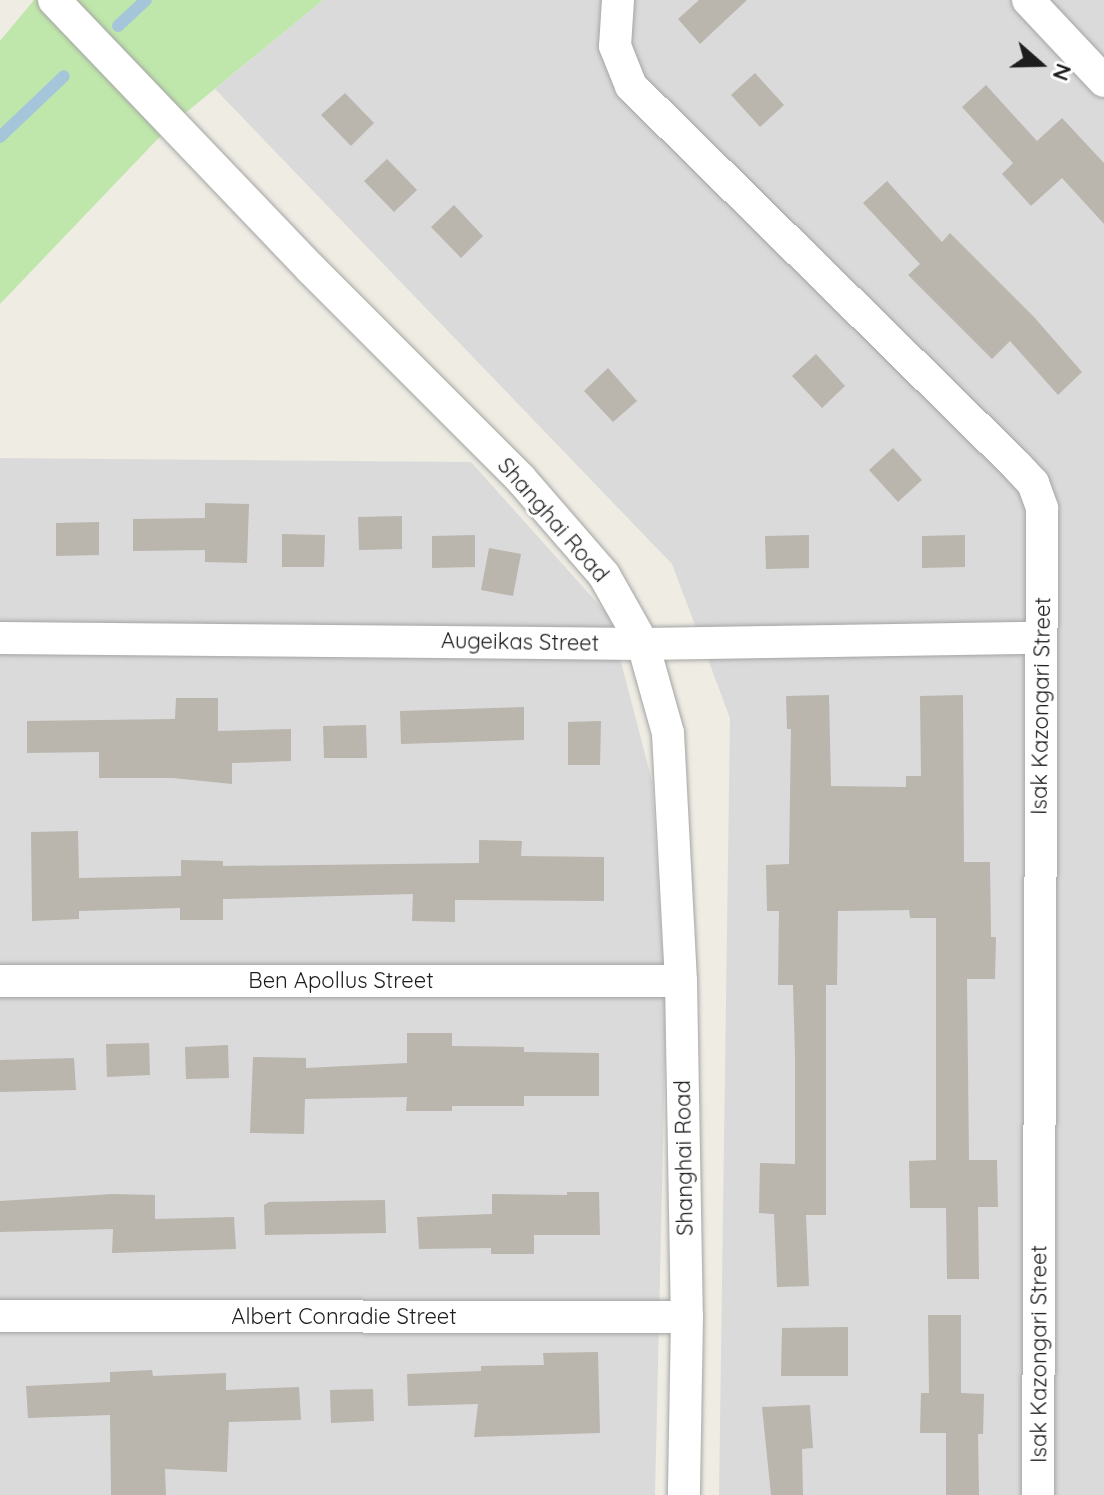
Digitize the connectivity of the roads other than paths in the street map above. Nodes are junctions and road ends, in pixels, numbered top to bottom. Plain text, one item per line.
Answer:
1 (54, 0) edge
2 (618, 0) edge
3 (1028, 0) edge
4 (1104, 81) edge
5 (0, 638) edge
6 (1040, 638) junction
7 (643, 644) junction
8 (0, 981) edge
9 (681, 981) junction
10 (0, 1316) edge
11 (687, 1317) junction
12 (684, 1495) edge
13 (1038, 1495) edge

1 - 7 street, Shanghai Road
2 - 6 street, Isak Kazongari Street
3 - 4 street
5 - 7 street, Augeikas Street
6 - 7 street, Augeikas Street
6 - 13 street, Isak Kazongari Street
7 - 9 street, Shanghai Road
8 - 9 street, Ben Apollus Street
9 - 11 street, Shanghai Road
10 - 11 street, Albert Conradie Street
11 - 12 street, Shanghai Road

